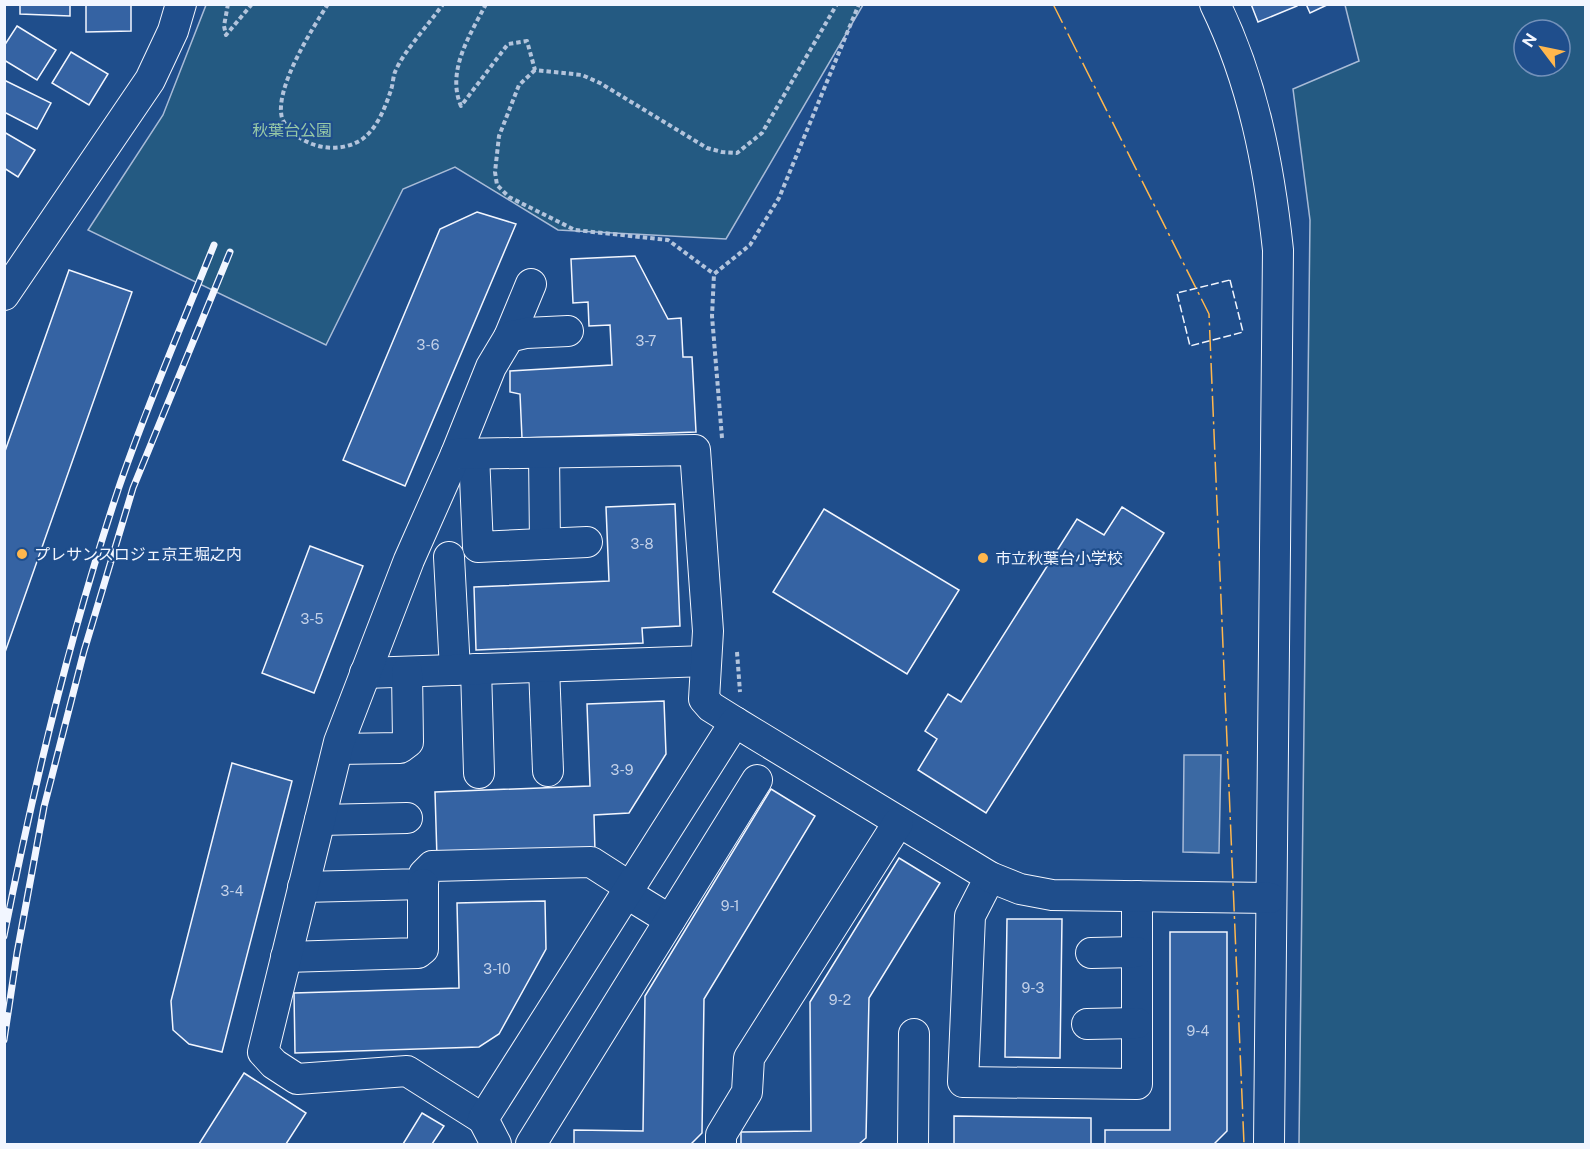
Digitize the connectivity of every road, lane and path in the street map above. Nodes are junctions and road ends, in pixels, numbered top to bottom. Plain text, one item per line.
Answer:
1 (180, 4) edge
2 (228, 4) edge
3 (252, 4) edge
4 (328, 4) edge
5 (443, 4) edge
6 (486, 4) edge
7 (837, 4) edge
8 (859, 4) edge
9 (1215, 4) edge
10 (536, 70) junction
11 (714, 274) junction
12 (531, 284) dead end
13 (4, 295) edge
14 (568, 331) dead end
15 (509, 337) junction
16 (723, 449) dead end
17 (544, 453) junction
18 (465, 454) junction
19 (587, 542) dead end
20 (545, 544) junction
21 (478, 547) junction
22 (449, 557) junction
23 (410, 560) junction
24 (737, 648) dead end
25 (706, 661) junction
26 (544, 667) junction
27 (465, 670) junction
28 (407, 672) junction
29 (365, 673) junction
30 (736, 712) junction
31 (338, 749) junction
32 (548, 771) dead end
33 (479, 773) dead end
34 (757, 780) dead end
35 (407, 818) dead end
36 (320, 820) junction
37 (898, 823) junction
38 (990, 877) junction
39 (423, 884) junction
40 (303, 886) junction
41 (628, 890) junction
42 (1137, 896) junction
43 (1270, 898) junction
44 (670, 920) junction
45 (1136, 952) junction
46 (1091, 953) dead end
47 (286, 957) junction
48 (1137, 1023) junction
49 (1087, 1024) dead end
50 (914, 1034) dead end
51 (913, 1082) junction
52 (963, 1082) junction
53 (489, 1132) edge
54 (531, 1144) edge
55 (721, 1144) edge
56 (913, 1144) edge
57 (1269, 1144) edge

1 - 13 street
2 - 3 path
4 - 5 path
6 - 10 path
7 - 10 path
8 - 11 path
9 - 43 street
10 - 11 path
11 - 16 path
12 - 15 street
14 - 15 street
15 - 18 street
17 - 18 street
17 - 20 street
17 - 25 street
18 - 21 street
18 - 23 street
19 - 20 street
20 - 21 street
21 - 22 street
22 - 23 street
22 - 27 street
23 - 29 street
24 - 30 path
25 - 26 street
25 - 30 street
26 - 27 street
26 - 32 street
27 - 28 street
27 - 33 street
28 - 29 street
28 - 31 street
29 - 31 street
30 - 37 street
30 - 41 street
31 - 36 street
34 - 44 street
35 - 36 street
36 - 40 street
37 - 38 street
37 - 55 street
38 - 42 street
38 - 52 street
39 - 40 street
39 - 41 street
39 - 47 street
40 - 47 street
41 - 44 street
41 - 53 street
42 - 43 street
42 - 45 street
43 - 57 street
44 - 54 street
45 - 46 street
45 - 48 street
47 - 53 street
48 - 49 street
48 - 52 street
50 - 51 street
51 - 52 street
51 - 56 street

